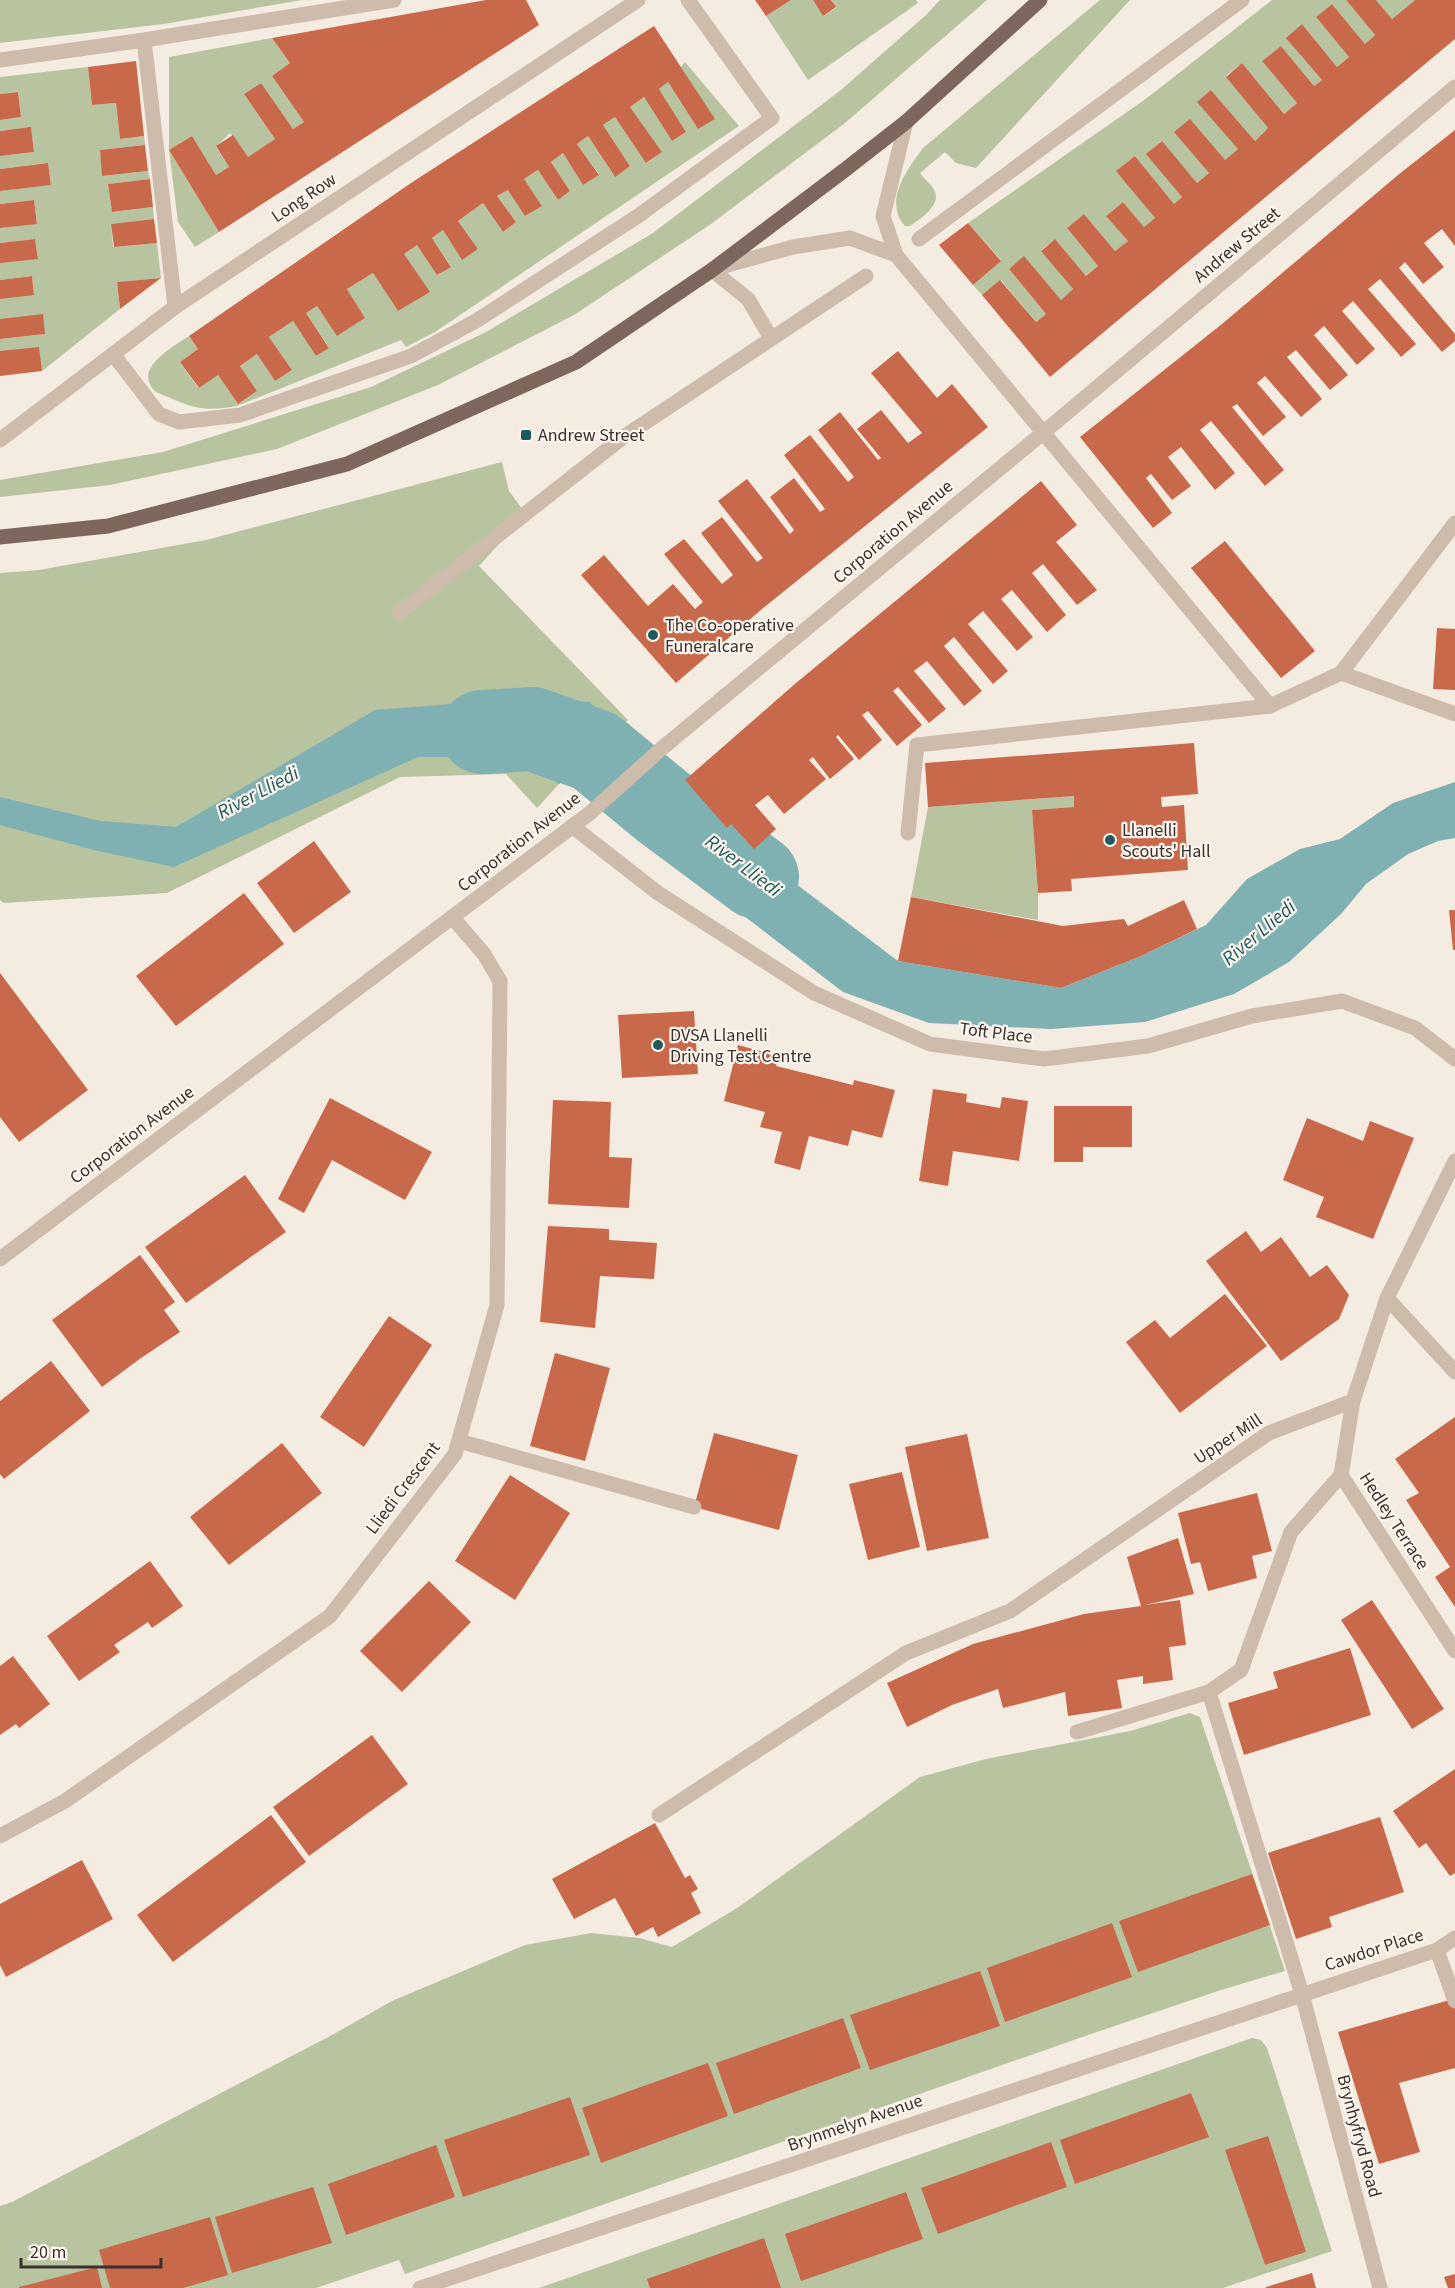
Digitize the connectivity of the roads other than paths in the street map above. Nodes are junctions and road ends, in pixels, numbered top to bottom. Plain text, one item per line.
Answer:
1 (394, 0) edge
2 (638, 0) edge
3 (688, 0) edge
4 (1040, 0) edge
5 (1242, 0) edge
6 (144, 40) junction
7 (0, 60) edge
8 (1455, 87) edge
9 (906, 122) junction
10 (919, 239) dead end
11 (896, 255) junction
12 (712, 270) junction
13 (866, 276) dead end
14 (175, 307) junction
15 (771, 338) junction
16 (113, 354) junction
17 (1044, 432) junction
18 (0, 440) edge
19 (1455, 523) edge
20 (0, 537) edge
21 (399, 613) dead end
22 (1341, 673) junction
23 (1270, 706) junction
24 (1455, 714) edge
25 (572, 826) junction
26 (908, 833) dead end
27 (453, 918) junction
28 (1455, 1059) edge
29 (1455, 1161) edge
30 (0, 1259) edge
31 (1387, 1298) junction
32 (1455, 1372) edge
33 (1353, 1401) junction
34 (459, 1441) junction
35 (1341, 1476) junction
36 (694, 1507) dead end
37 (1455, 1651) edge
38 (1209, 1692) junction
39 (1077, 1732) dead end
40 (658, 1815) dead end
41 (0, 1836) edge
42 (1455, 1938) edge
43 (1437, 1950) junction
44 (1302, 1994) junction
45 (1455, 2001) edge
46 (420, 2288) edge
47 (1380, 2288) edge

1 - 6 street
2 - 14 street, Long Row
3 - 16 street
4 - 9 main road
5 - 10 street
6 - 7 street
6 - 14 street
8 - 17 street, Andrew Street
9 - 11 street
9 - 12 main road
11 - 12 street
11 - 17 street
12 - 15 street
12 - 20 main road
13 - 15 street
14 - 16 street, Long Row
15 - 21 street
16 - 18 street, Long Row
17 - 23 street
17 - 25 street, Corporation Avenue
19 - 22 street
22 - 23 street
22 - 24 street
23 - 26 street
25 - 27 street, Corporation Avenue
25 - 28 street, Toft Place
27 - 30 street, Corporation Avenue
27 - 34 street, Lliedi Crescent
29 - 31 street
31 - 32 street
31 - 33 street
33 - 35 street, Hedley Terrace
33 - 40 street, Upper Mill
34 - 36 street
34 - 41 street, Lliedi Crescent
35 - 37 street, Hedley Terrace
35 - 38 street
38 - 39 street
38 - 44 street, Brynhyfryd Road
42 - 43 street, Cawdor Place
43 - 44 street, Cawdor Place
43 - 45 street
44 - 46 street, Brynmelyn Avenue
44 - 47 street, Brynhyfryd Road

